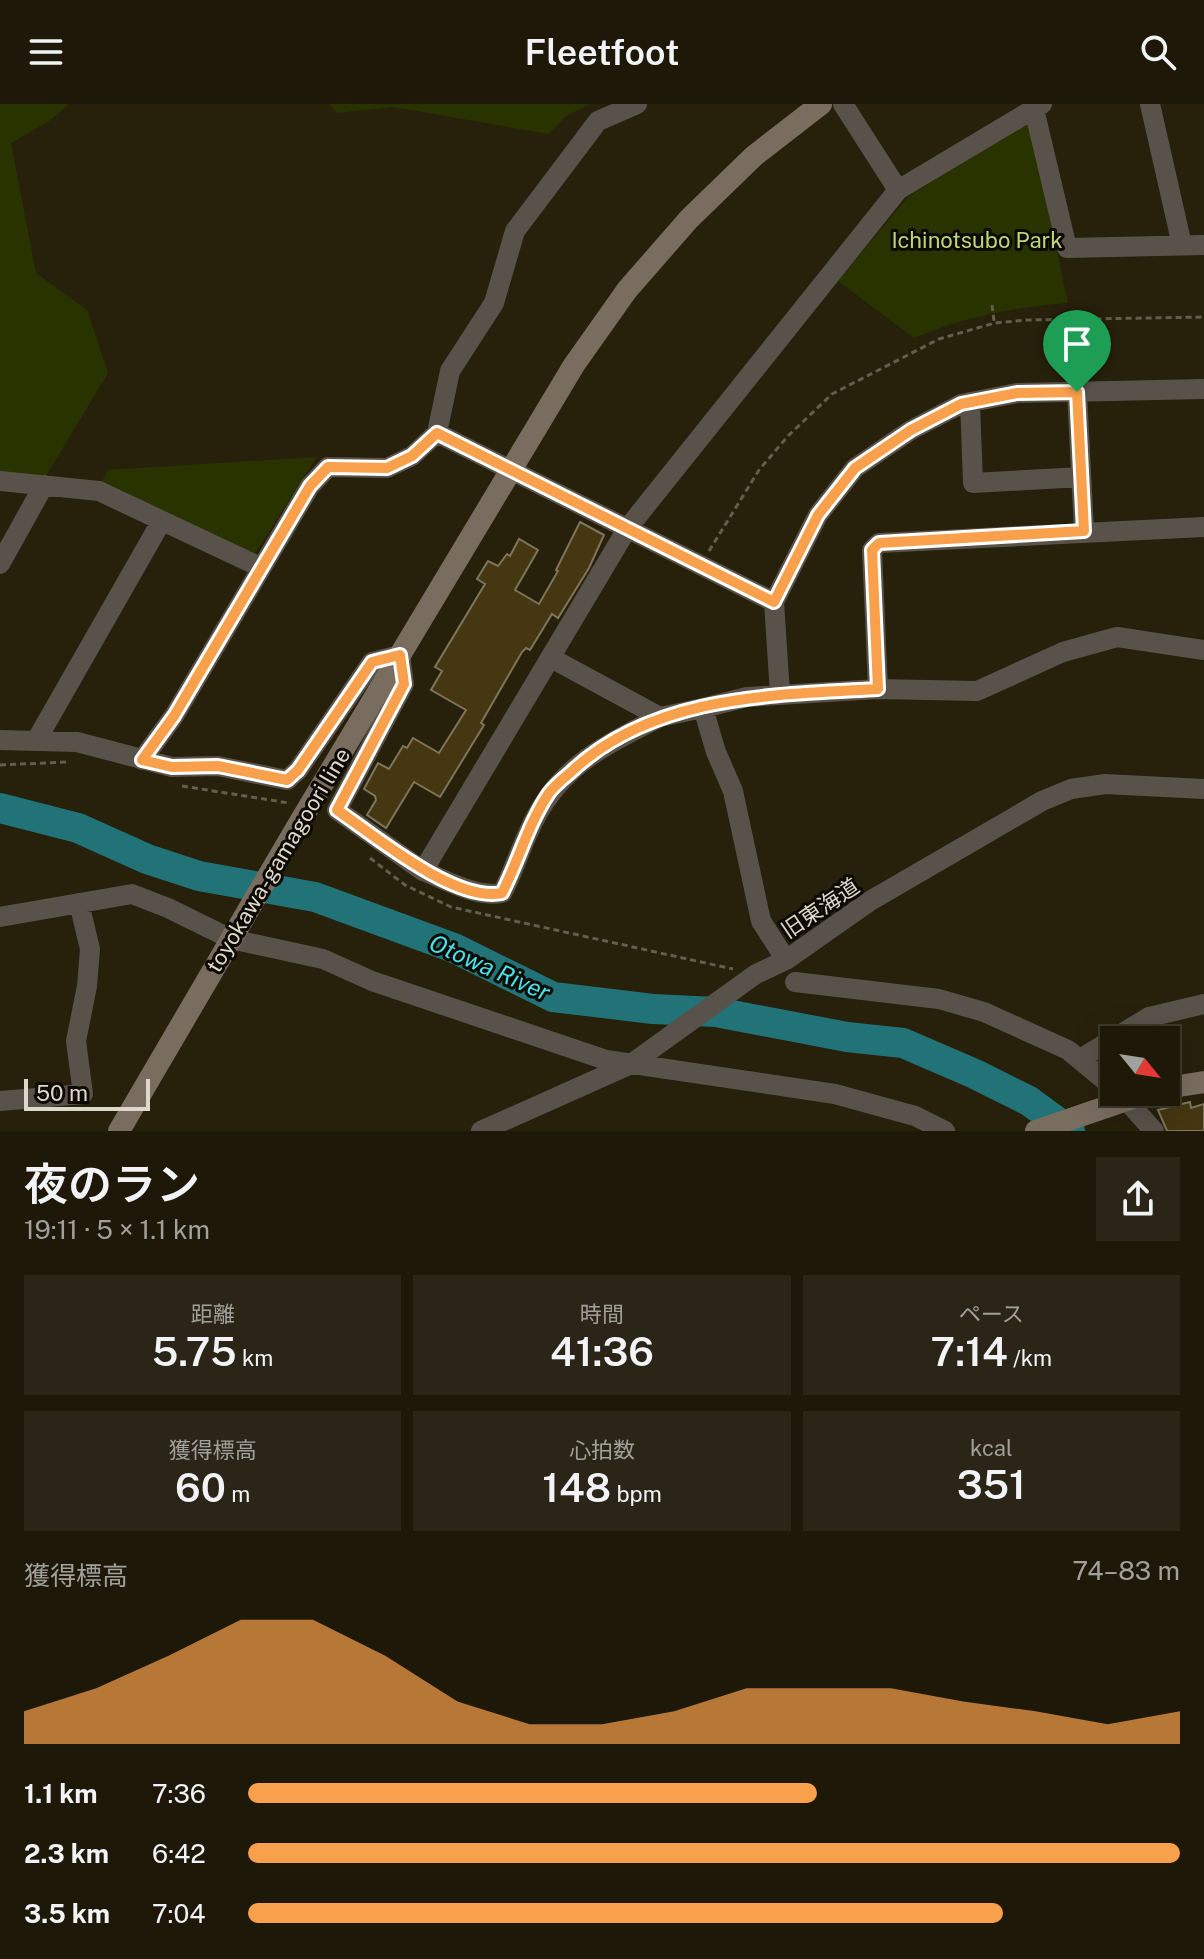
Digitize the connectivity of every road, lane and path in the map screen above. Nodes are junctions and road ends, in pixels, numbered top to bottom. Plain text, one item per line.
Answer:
1 (637, 104) edge
2 (821, 104) edge
3 (843, 104) edge
4 (1150, 104) edge
5 (1038, 106) edge
6 (898, 190) junction
7 (1182, 245) junction
8 (1204, 245) edge
9 (992, 305) dead end
10 (1204, 317) edge
11 (995, 323) junction
12 (1204, 389) edge
13 (1077, 392) junction
14 (970, 402) junction
15 (437, 433) junction
16 (511, 470) junction
17 (1081, 477) junction
18 (0, 481) edge
19 (44, 485) junction
20 (161, 522) junction
21 (1204, 527) edge
22 (627, 529) junction
23 (1084, 531) junction
24 (706, 554) dead end
25 (0, 564) edge
26 (260, 567) junction
27 (774, 602) junction
28 (1204, 650) edge
29 (400, 655) junction
30 (551, 658) junction
31 (878, 689) junction
32 (780, 694) junction
33 (703, 708) junction
34 (660, 717) junction
35 (0, 740) edge
36 (36, 741) junction
37 (142, 760) junction
38 (75, 761) dead end
39 (0, 765) edge
40 (1204, 789) edge
41 (423, 871) junction
42 (79, 903) junction
43 (451, 907) dead end
44 (0, 917) edge
45 (234, 934) junction
46 (786, 960) junction
47 (748, 980) junction
48 (795, 982) dead end
49 (1204, 1004) edge
50 (1080, 1059) junction
51 (638, 1060) junction
52 (1100, 1077) edge
53 (1204, 1082) edge
54 (1180, 1086) edge
55 (0, 1101) edge
56 (1100, 1103) edge
57 (1130, 1106) edge
58 (119, 1131) edge
59 (481, 1131) edge
60 (945, 1131) edge
61 (1036, 1131) edge
62 (1154, 1131) edge

1 - 15 street
2 - 16 main road, toyokawa-gamagoori line
3 - 6 street
4 - 7 street
5 - 6 street
5 - 7 street
6 - 22 street
7 - 8 street
9 - 11 path
10 - 11 path
11 - 24 path
12 - 13 street
13 - 14 street
13 - 17 street
14 - 17 street
14 - 27 street
15 - 16 street
15 - 26 street
16 - 22 street
16 - 29 main road, toyokawa-gamagoori line
17 - 23 street
18 - 19 street
19 - 20 street
19 - 25 street
20 - 26 street
20 - 36 street
21 - 23 street
22 - 27 street
22 - 30 street
23 - 31 street
26 - 37 street
27 - 32 street
28 - 31 street
29 - 37 street
29 - 41 street
29 - 45 main road, toyokawa-gamagoori line
30 - 34 street
30 - 41 street
31 - 32 street
32 - 33 street
33 - 34 street
33 - 46 street
34 - 41 street
35 - 36 street
36 - 37 street
38 - 39 path
40 - 46 street, 旧東海道
42 - 44 street
42 - 45 street
42 - 55 street
43 - 47 path
45 - 51 street
45 - 58 main road, toyokawa-gamagoori line
46 - 47 street, 旧東海道
47 - 51 street, 旧東海道
48 - 50 street
49 - 50 street
50 - 52 street
51 - 59 street, 旧東海道
51 - 60 street
53 - 54 main road
56 - 61 main road
57 - 62 street

